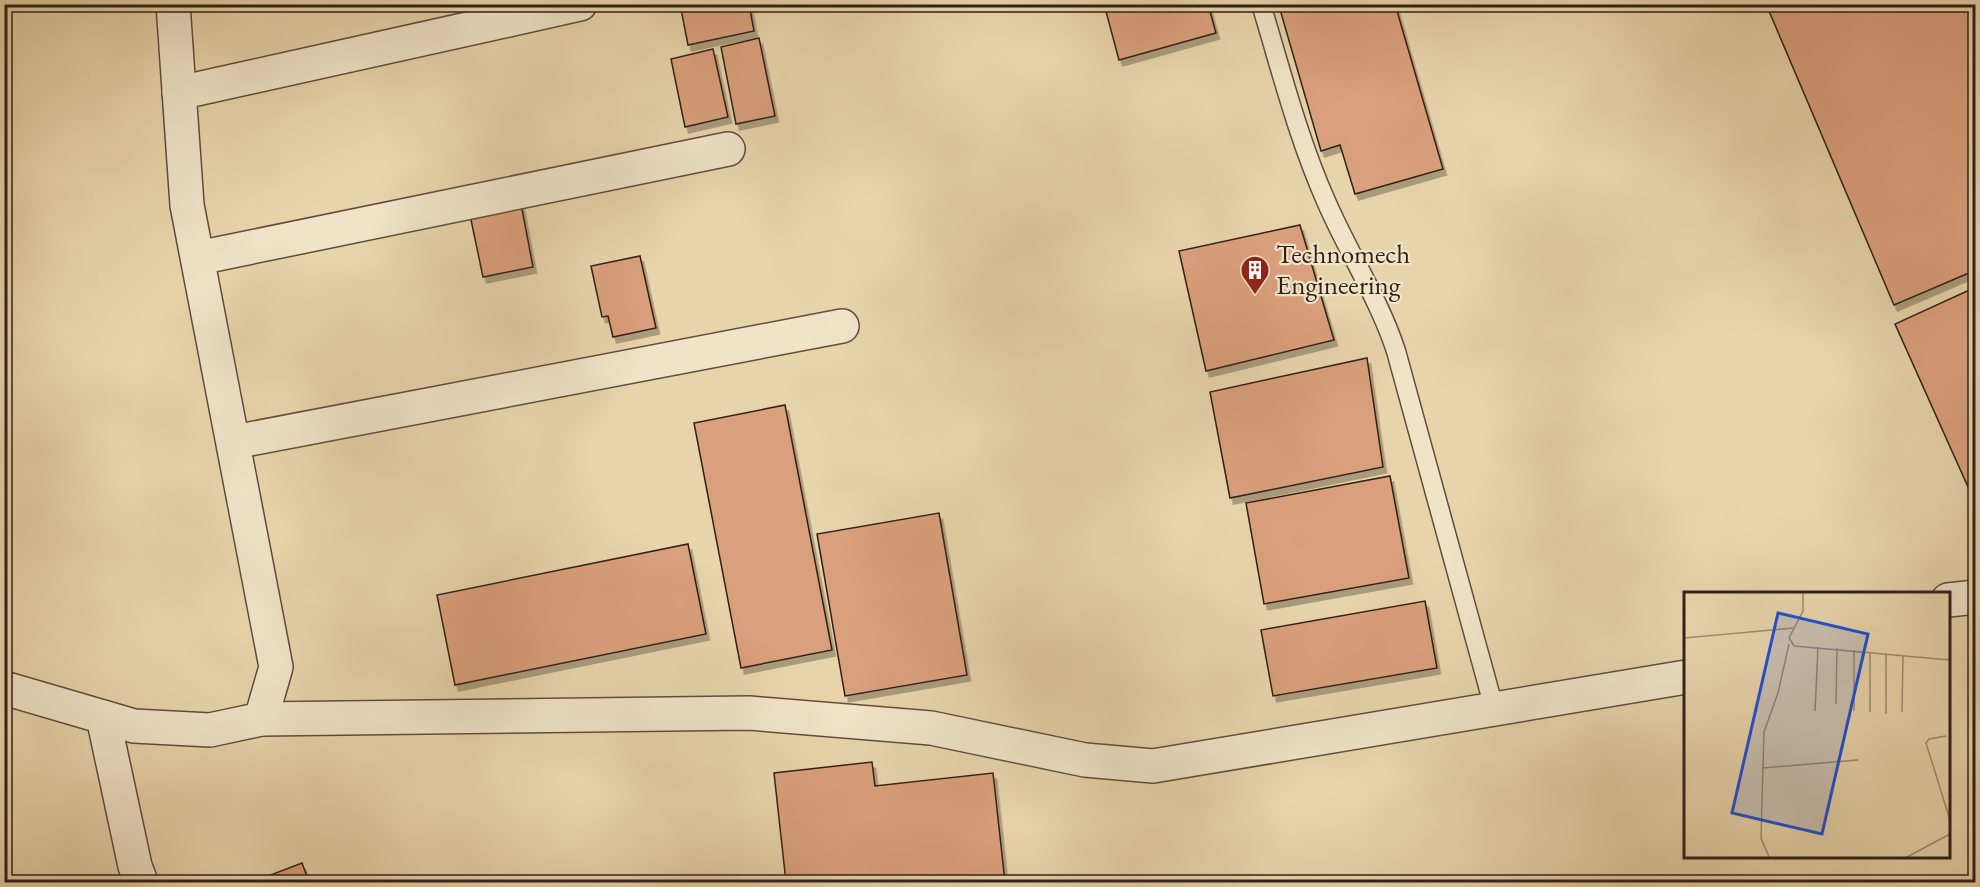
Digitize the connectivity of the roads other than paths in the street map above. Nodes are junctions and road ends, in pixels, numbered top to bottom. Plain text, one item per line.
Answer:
1 (173, 4) edge
2 (580, 4) edge
3 (1261, 4) edge
4 (179, 93) junction
5 (728, 148) dead end
6 (198, 258) junction
7 (842, 326) dead end
8 (234, 442) junction
9 (1976, 597) edge
10 (1950, 600) edge
11 (1684, 677) edge
12 (4, 688) edge
13 (1494, 708) junction
14 (103, 717) junction
15 (261, 719) junction
16 (141, 882) edge

1 - 4 street
2 - 4 street
3 - 13 lane
4 - 6 street
5 - 6 street
6 - 8 street
7 - 8 street
8 - 15 street
9 - 10 street
11 - 13 street
12 - 14 street
13 - 15 street
14 - 15 street
14 - 16 street

